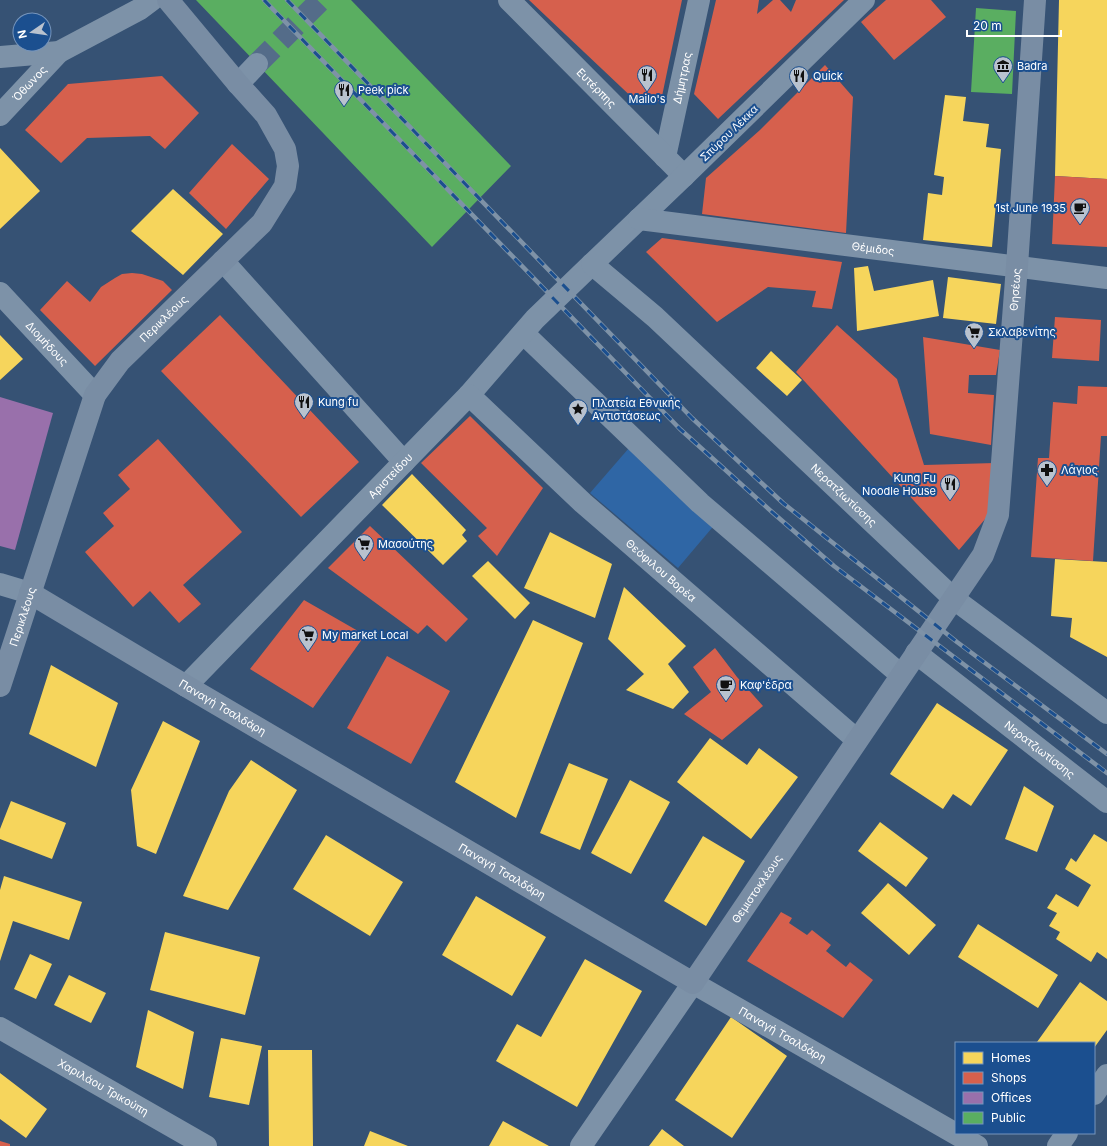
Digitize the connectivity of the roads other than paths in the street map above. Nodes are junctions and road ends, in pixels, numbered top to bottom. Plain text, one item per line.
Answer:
1 (152, 0) edge
2 (168, 0) edge
3 (509, 0) edge
4 (699, 0) edge
5 (864, 0) edge
6 (1035, 0) edge
7 (59, 52) junction
8 (0, 57) edge
9 (257, 64) tunnel mouth
10 (238, 84) junction
11 (0, 115) edge
12 (665, 156) junction
13 (684, 176) junction
14 (639, 219) junction
15 (223, 261) junction
16 (592, 264) junction
17 (1017, 266) junction
18 (1107, 278) edge
19 (0, 293) edge
20 (523, 333) junction
21 (95, 394) junction
22 (469, 395) junction
23 (404, 462) junction
24 (0, 584) edge
25 (30, 593) junction
26 (954, 599) junction
27 (931, 631) joint
28 (916, 653) junction
29 (901, 675) junction
30 (0, 686) edge
31 (186, 686) junction
32 (1107, 713) edge
33 (858, 740) junction
34 (1107, 802) edge
35 (693, 983) junction
36 (0, 1028) edge
37 (1107, 1075) edge
38 (1095, 1093) edge
39 (955, 1133) edge
40 (957, 1134) edge
41 (1066, 1134) edge
42 (206, 1146) edge
43 (581, 1146) edge
44 (978, 1146) edge
45 (1058, 1146) edge

1 - 7 street
2 - 10 main road, Περικλέους
3 - 12 street, Ευτέρπης
4 - 12 street, Δήμητρας
5 - 13 street, Σπύρου Λέκκα
6 - 17 main road, Θησέως
7 - 8 street
7 - 11 street, Όθωνος
9 - 10 street
10 - 15 main road, Περικλέους
12 - 13 street, Ευτέρπης
13 - 14 street, Σπύρου Λέκκα
14 - 16 street, Σπύρου Λέκκα
14 - 17 street, Θέμιδος
15 - 21 main road, Περικλέους
15 - 23 street
16 - 20 street, Αριστείδου
16 - 26 street, Νερατζιωτίσσης
17 - 18 street, Θέμιδος
17 - 26 main road, Θησέως
19 - 21 street, Διομήδους
20 - 22 street, Αριστείδου
20 - 29 street
21 - 25 main road, Περικλέους
22 - 23 street, Αριστείδου
22 - 33 street, Θεόφιλου Βορέα
23 - 31 street, Αριστείδου
24 - 25 street
25 - 30 main road, Περικλέους
25 - 31 main road, Παναγή Τσαλδάρη
26 - 27 main road, Θησέως
26 - 32 street, Νερατζιωτίσσης
27 - 28 main road, Θεμιστοκλέους
28 - 29 main road, Θεμιστοκλέους
28 - 34 street, Νερατζιωτίσσης
29 - 33 main road, Θεμιστοκλέους
31 - 35 main road, Παναγή Τσαλδάρη
33 - 35 main road, Θεμιστοκλέους
35 - 39 street, Παναγή Τσαλδάρη
35 - 43 street, Θεμιστοκλέους
36 - 42 street, Χαριλάου Τρικούπη
37 - 38 street
40 - 44 street, Παναγή Τσαλδάρη
41 - 45 street

